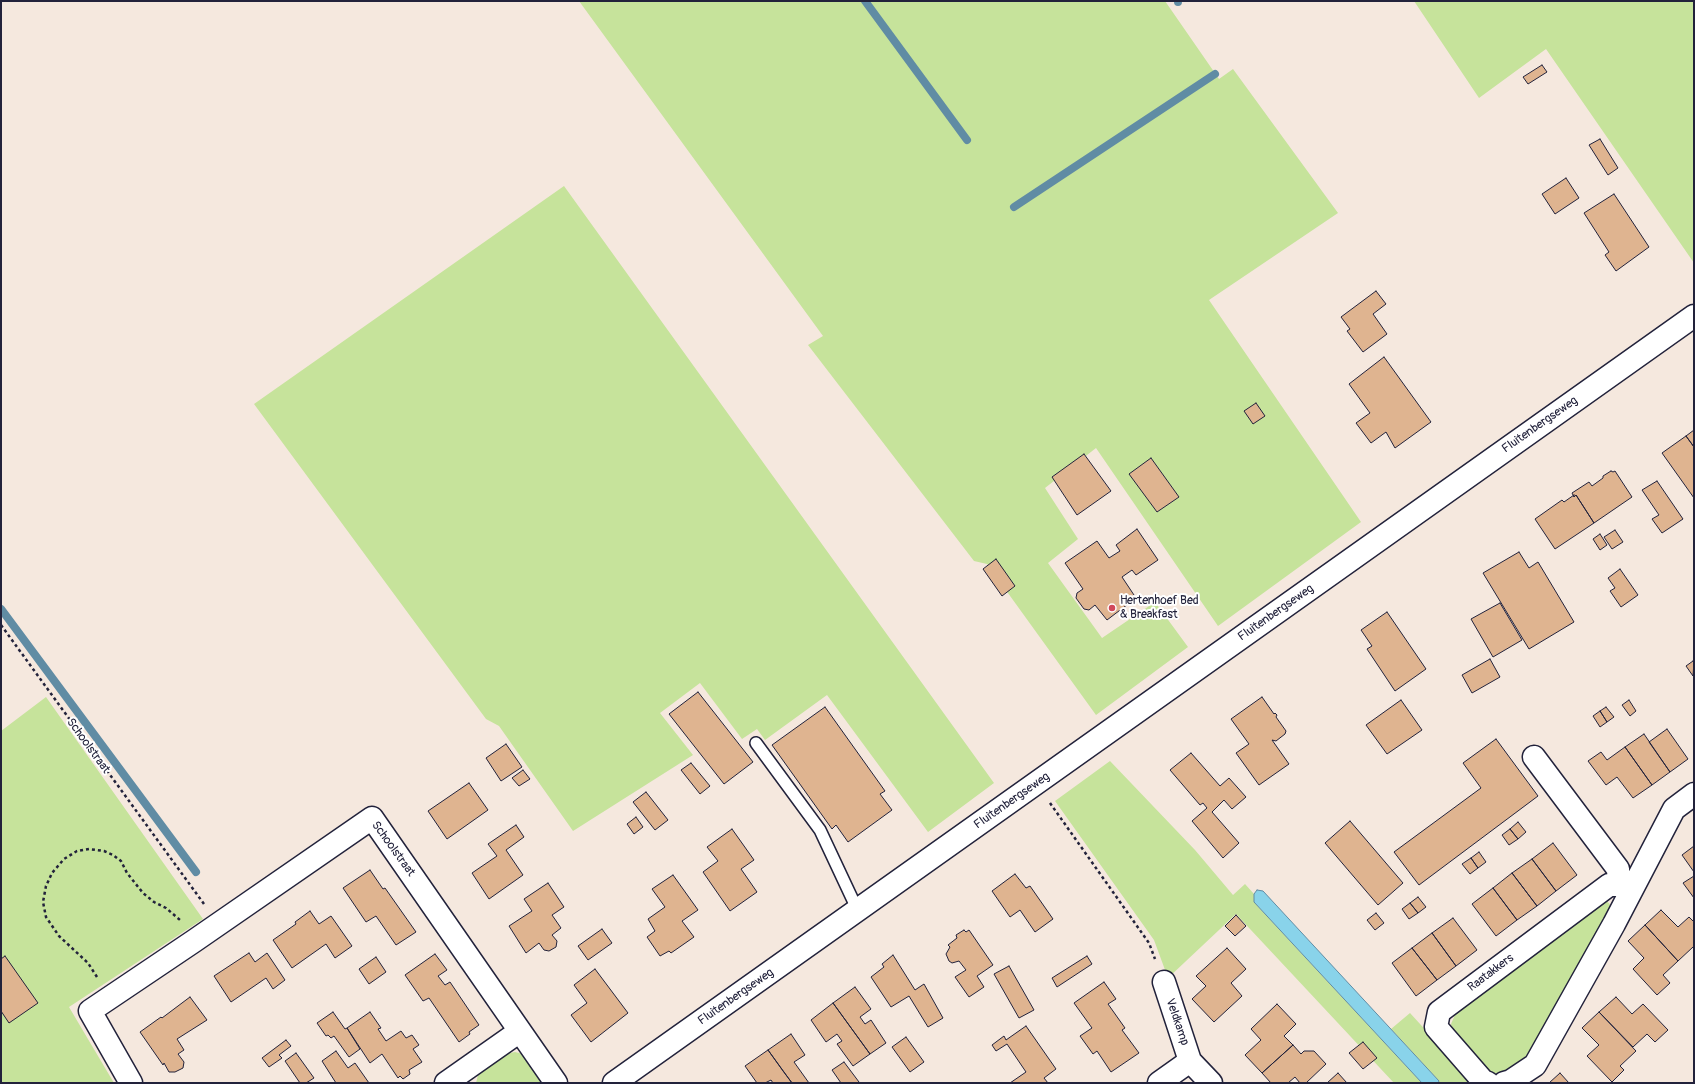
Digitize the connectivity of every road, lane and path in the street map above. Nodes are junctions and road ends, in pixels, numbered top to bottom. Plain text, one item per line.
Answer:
1 (1694, 316) edge
2 (1, 626) edge
3 (756, 743) dead end
4 (1534, 757) dead end
5 (1037, 784) junction
6 (1694, 794) edge
7 (1626, 885) junction
8 (858, 911) junction
9 (219, 924) junction
10 (194, 941) junction
11 (1164, 982) joint
12 (109, 997) junction
13 (520, 1032) junction
14 (1190, 1061) junction
15 (131, 1083) edge
16 (446, 1083) edge
17 (556, 1083) edge
18 (614, 1083) edge
19 (1159, 1083) edge
20 (1211, 1083) edge
21 (1488, 1083) edge
22 (1504, 1083) edge

1 - 5 street, Fluitenbergseweg
2 - 9 path, Schoolstraat
3 - 8 lane
4 - 7 street
5 - 8 street, Fluitenbergseweg
5 - 11 path
6 - 7 street
7 - 21 street, Raatakkers
7 - 22 street
8 - 18 street, Fluitenbergseweg
9 - 10 street, Schoolstraat
9 - 13 street, Schoolstraat
10 - 12 street, Schoolstraat
10 - 12 path
11 - 14 street, Veldkamp
12 - 15 street, Schoolstraat
13 - 16 street
13 - 17 street
14 - 19 street, Veldkamp
14 - 20 street, Veldkamp

